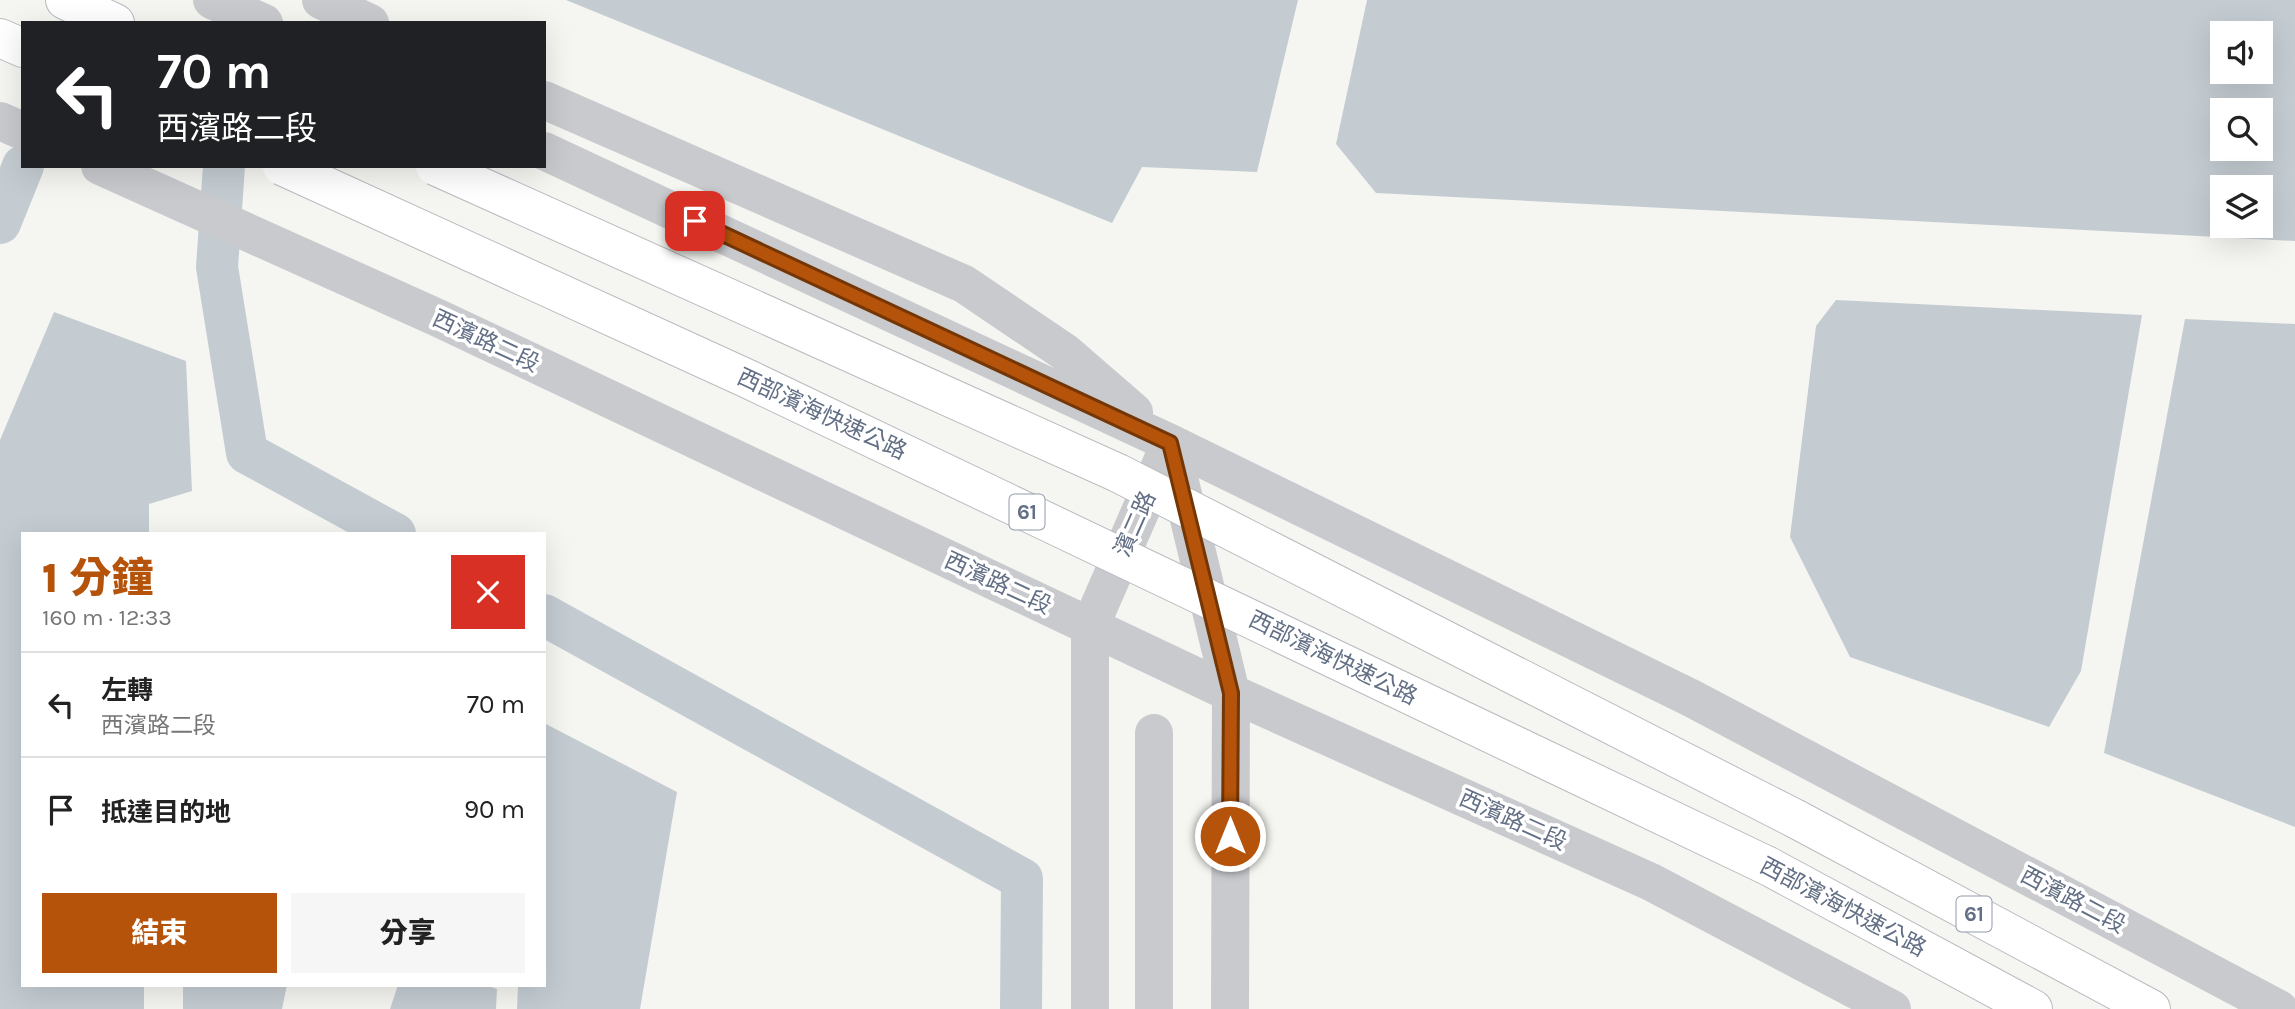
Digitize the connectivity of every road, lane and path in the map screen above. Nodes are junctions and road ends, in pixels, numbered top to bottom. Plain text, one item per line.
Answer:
1 (65, 0) edge
2 (212, 0) edge
3 (321, 0) edge
4 (111, 21) edge
5 (259, 21) edge
6 (366, 21) edge
7 (0, 38) edge
8 (21, 47) edge
9 (546, 101) edge
10 (0, 121) edge
11 (21, 130) edge
12 (546, 152) edge
13 (104, 168) edge
14 (286, 168) edge
15 (439, 168) edge
16 (1170, 443) junction
17 (1090, 627) junction
18 (1231, 693) junction
19 (1154, 733) dead end
20 (1090, 1009) edge
21 (1154, 1009) edge
22 (1230, 1009) edge
23 (1892, 1009) edge
24 (2033, 1009) edge
25 (2151, 1009) edge
26 (2279, 1009) edge

1 - 4 highway
2 - 5 street
3 - 6 street
7 - 8 highway
9 - 16 street
10 - 11 street
12 - 16 street, 西濱路二段
13 - 17 street, 西濱路二段
14 - 24 highway, 西部濱海快速公路 / 61, bridge
15 - 25 highway, 61, bridge
16 - 17 street, 濱二路
16 - 18 street, 濱二路
16 - 26 street, 西濱路二段
17 - 18 street, 西濱路二段
17 - 20 street, 濱二路
18 - 22 street, 濱二路
18 - 23 street, 西濱路二段
19 - 21 street

